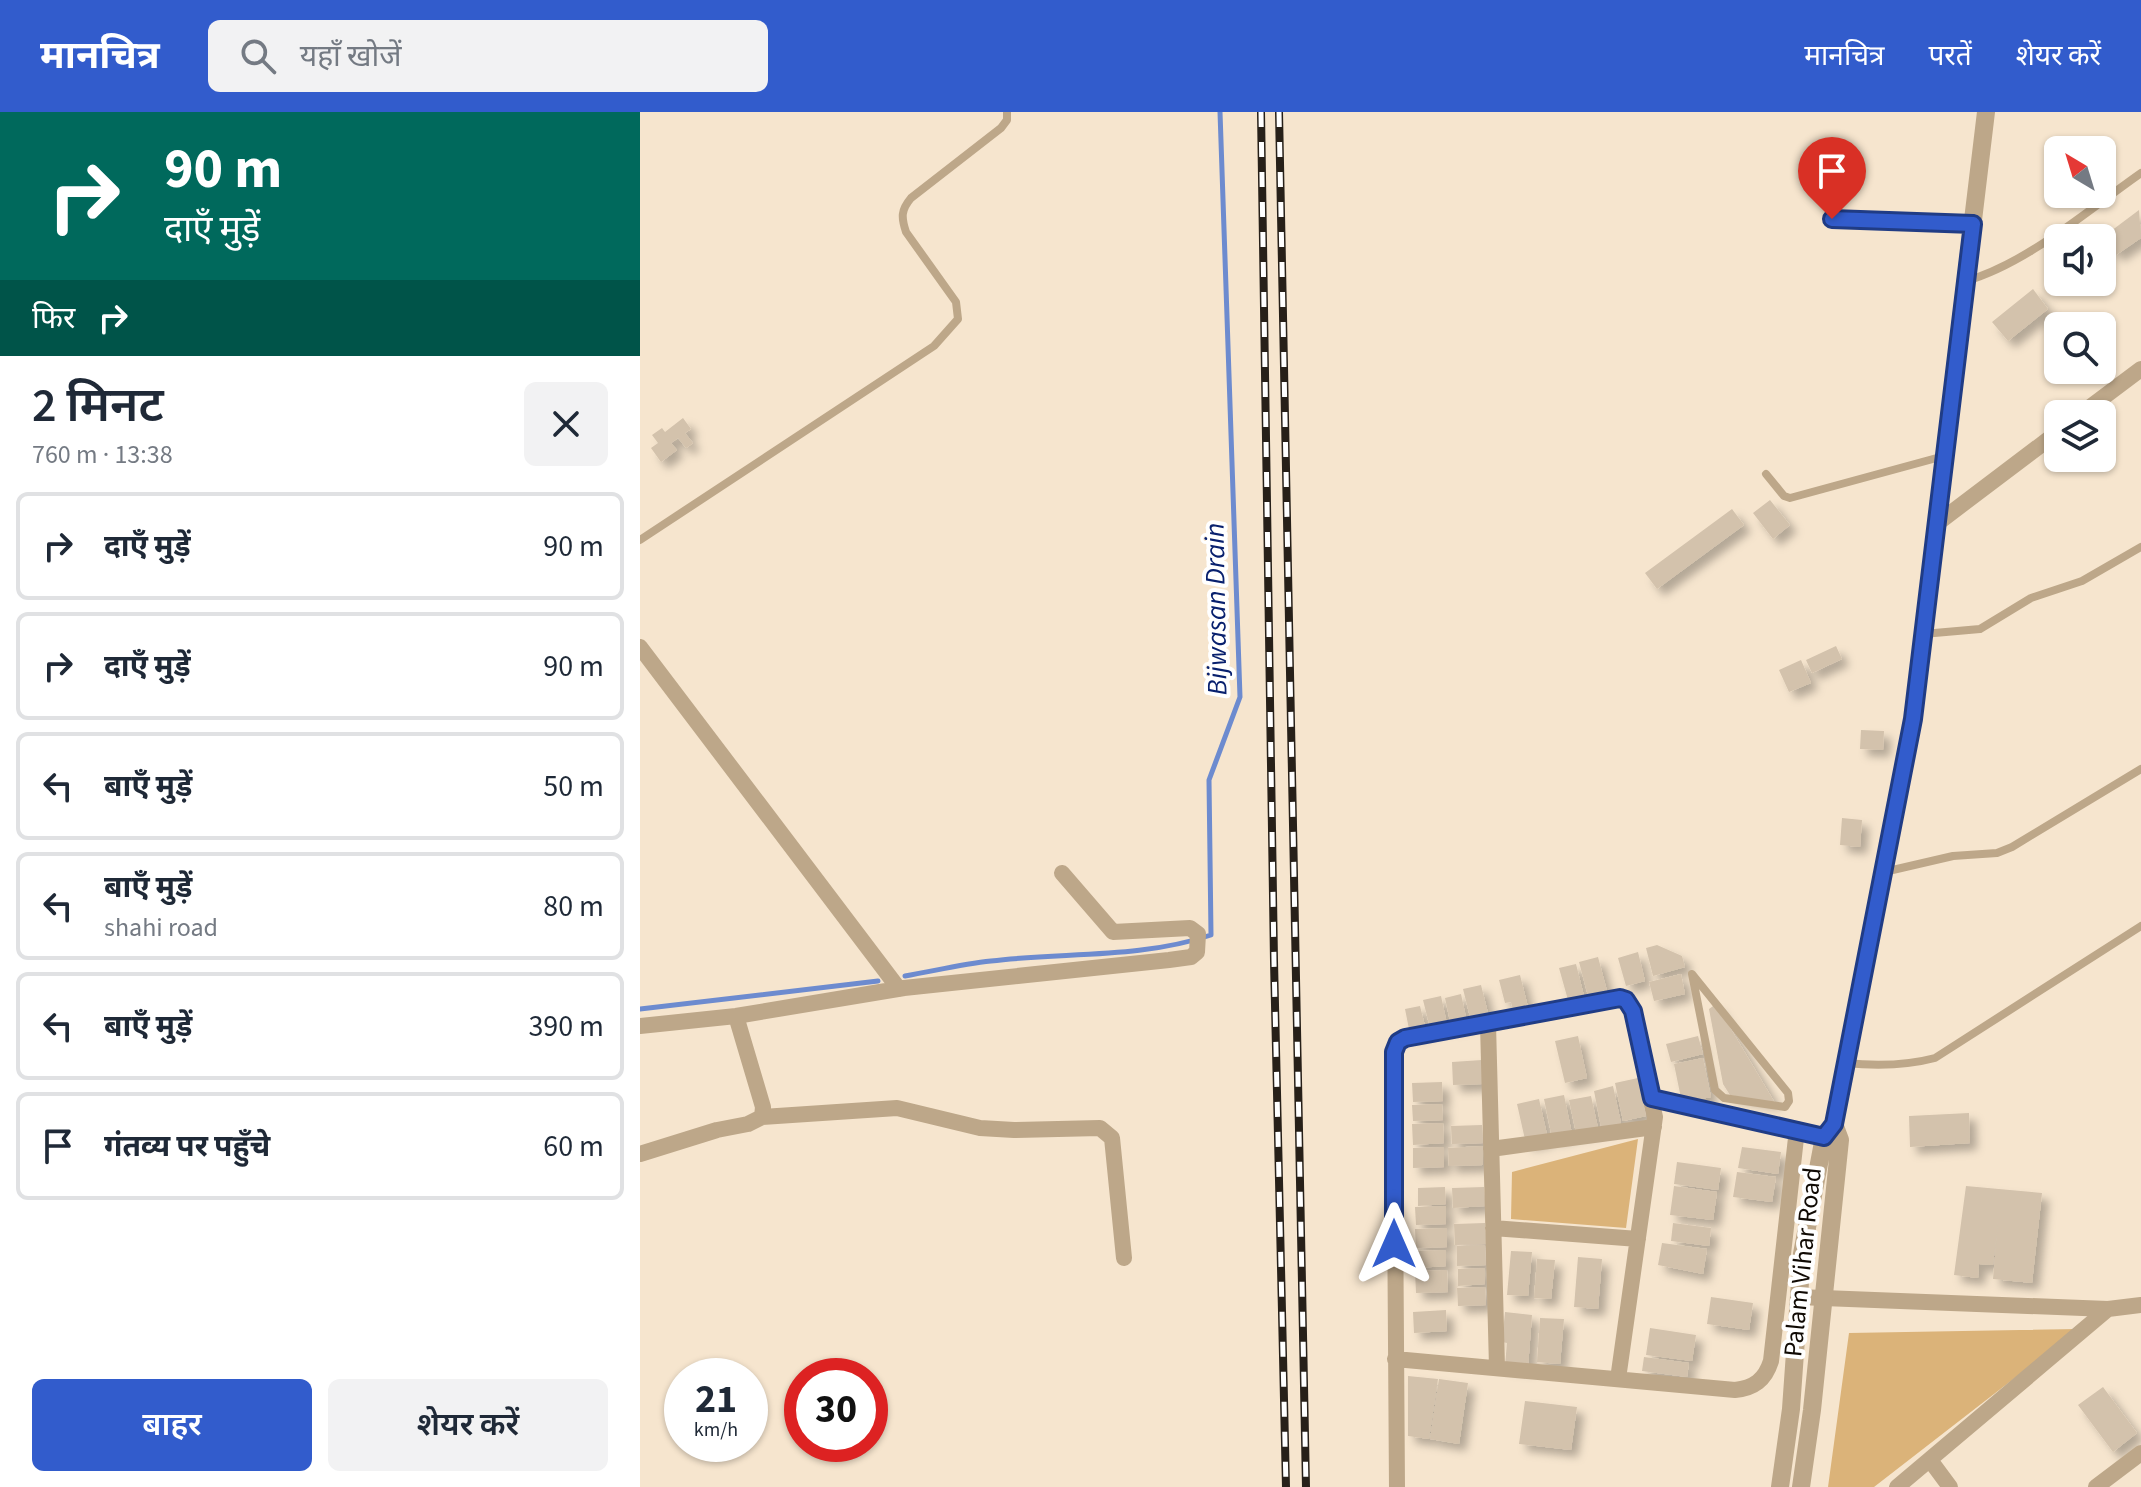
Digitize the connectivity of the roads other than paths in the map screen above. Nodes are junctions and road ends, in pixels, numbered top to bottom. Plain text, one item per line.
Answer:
1 (1007, 112) edge
2 (1986, 112) edge
3 (2141, 173) edge
4 (1832, 219) dead end
5 (1973, 224) junction
6 (1965, 281) junction
7 (2141, 369) edge
8 (2100, 400) edge
9 (2044, 443) edge
10 (1944, 456) junction
11 (1766, 474) dead end
12 (1935, 525) junction
13 (640, 540) edge
14 (2141, 547) edge
15 (1922, 634) junction
16 (640, 647) edge
17 (2141, 769) edge
18 (1884, 872) junction
19 (1062, 873) dead end
20 (2141, 926) edge
21 (899, 989) junction
22 (736, 1016) junction
23 (1488, 1024) junction
24 (640, 1026) edge
25 (1845, 1063) junction
26 (1652, 1098) junction
27 (1773, 1106) junction
28 (762, 1117) junction
29 (1770, 1123) junction
30 (1654, 1127) junction
31 (1797, 1129) junction
32 (1833, 1133) junction
33 (1491, 1149) junction
34 (640, 1154) edge
35 (1493, 1228) junction
36 (1638, 1239) junction
37 (1124, 1258) dead end
38 (1798, 1297) junction
39 (1823, 1299) junction
40 (2108, 1309) junction
41 (2138, 1309) edge
42 (1395, 1359) junction
43 (1497, 1367) junction
44 (1618, 1379) junction
45 (2141, 1453) edge
46 (1930, 1460) junction
47 (1397, 1487) edge
48 (1780, 1487) edge
49 (1801, 1487) edge
50 (1897, 1487) edge
51 (1950, 1487) edge
52 (2096, 1487) edge

1 - 13 lane
2 - 5 street
3 - 6 lane
4 - 5 lane
5 - 6 street
6 - 10 street
7 - 8 street
9 - 12 street
10 - 11 lane
10 - 12 street
12 - 15 street
14 - 15 lane
15 - 18 street
16 - 21 street
17 - 18 lane
18 - 25 street
19 - 21 street
20 - 25 lane
21 - 22 street
22 - 24 street
22 - 28 street
23 - 26 street
23 - 33 street
23 - 42 street
25 - 32 street
26 - 29 street
26 - 30 street
27 - 27 lane
27 - 29 lane
28 - 34 street
28 - 37 street
29 - 31 street
30 - 33 street
30 - 36 street
31 - 32 street
31 - 44 street
32 - 38 street, Palam Vihar Road
32 - 39 street, Palam Vihar Road
33 - 35 street
35 - 36 street
35 - 43 street
36 - 44 street
38 - 39 street
38 - 48 street, Palam Vihar Road
39 - 40 street
39 - 49 street, Palam Vihar Road
40 - 41 street
40 - 46 street
42 - 43 street
42 - 47 street
43 - 44 street
45 - 52 street
46 - 50 street
46 - 51 street

